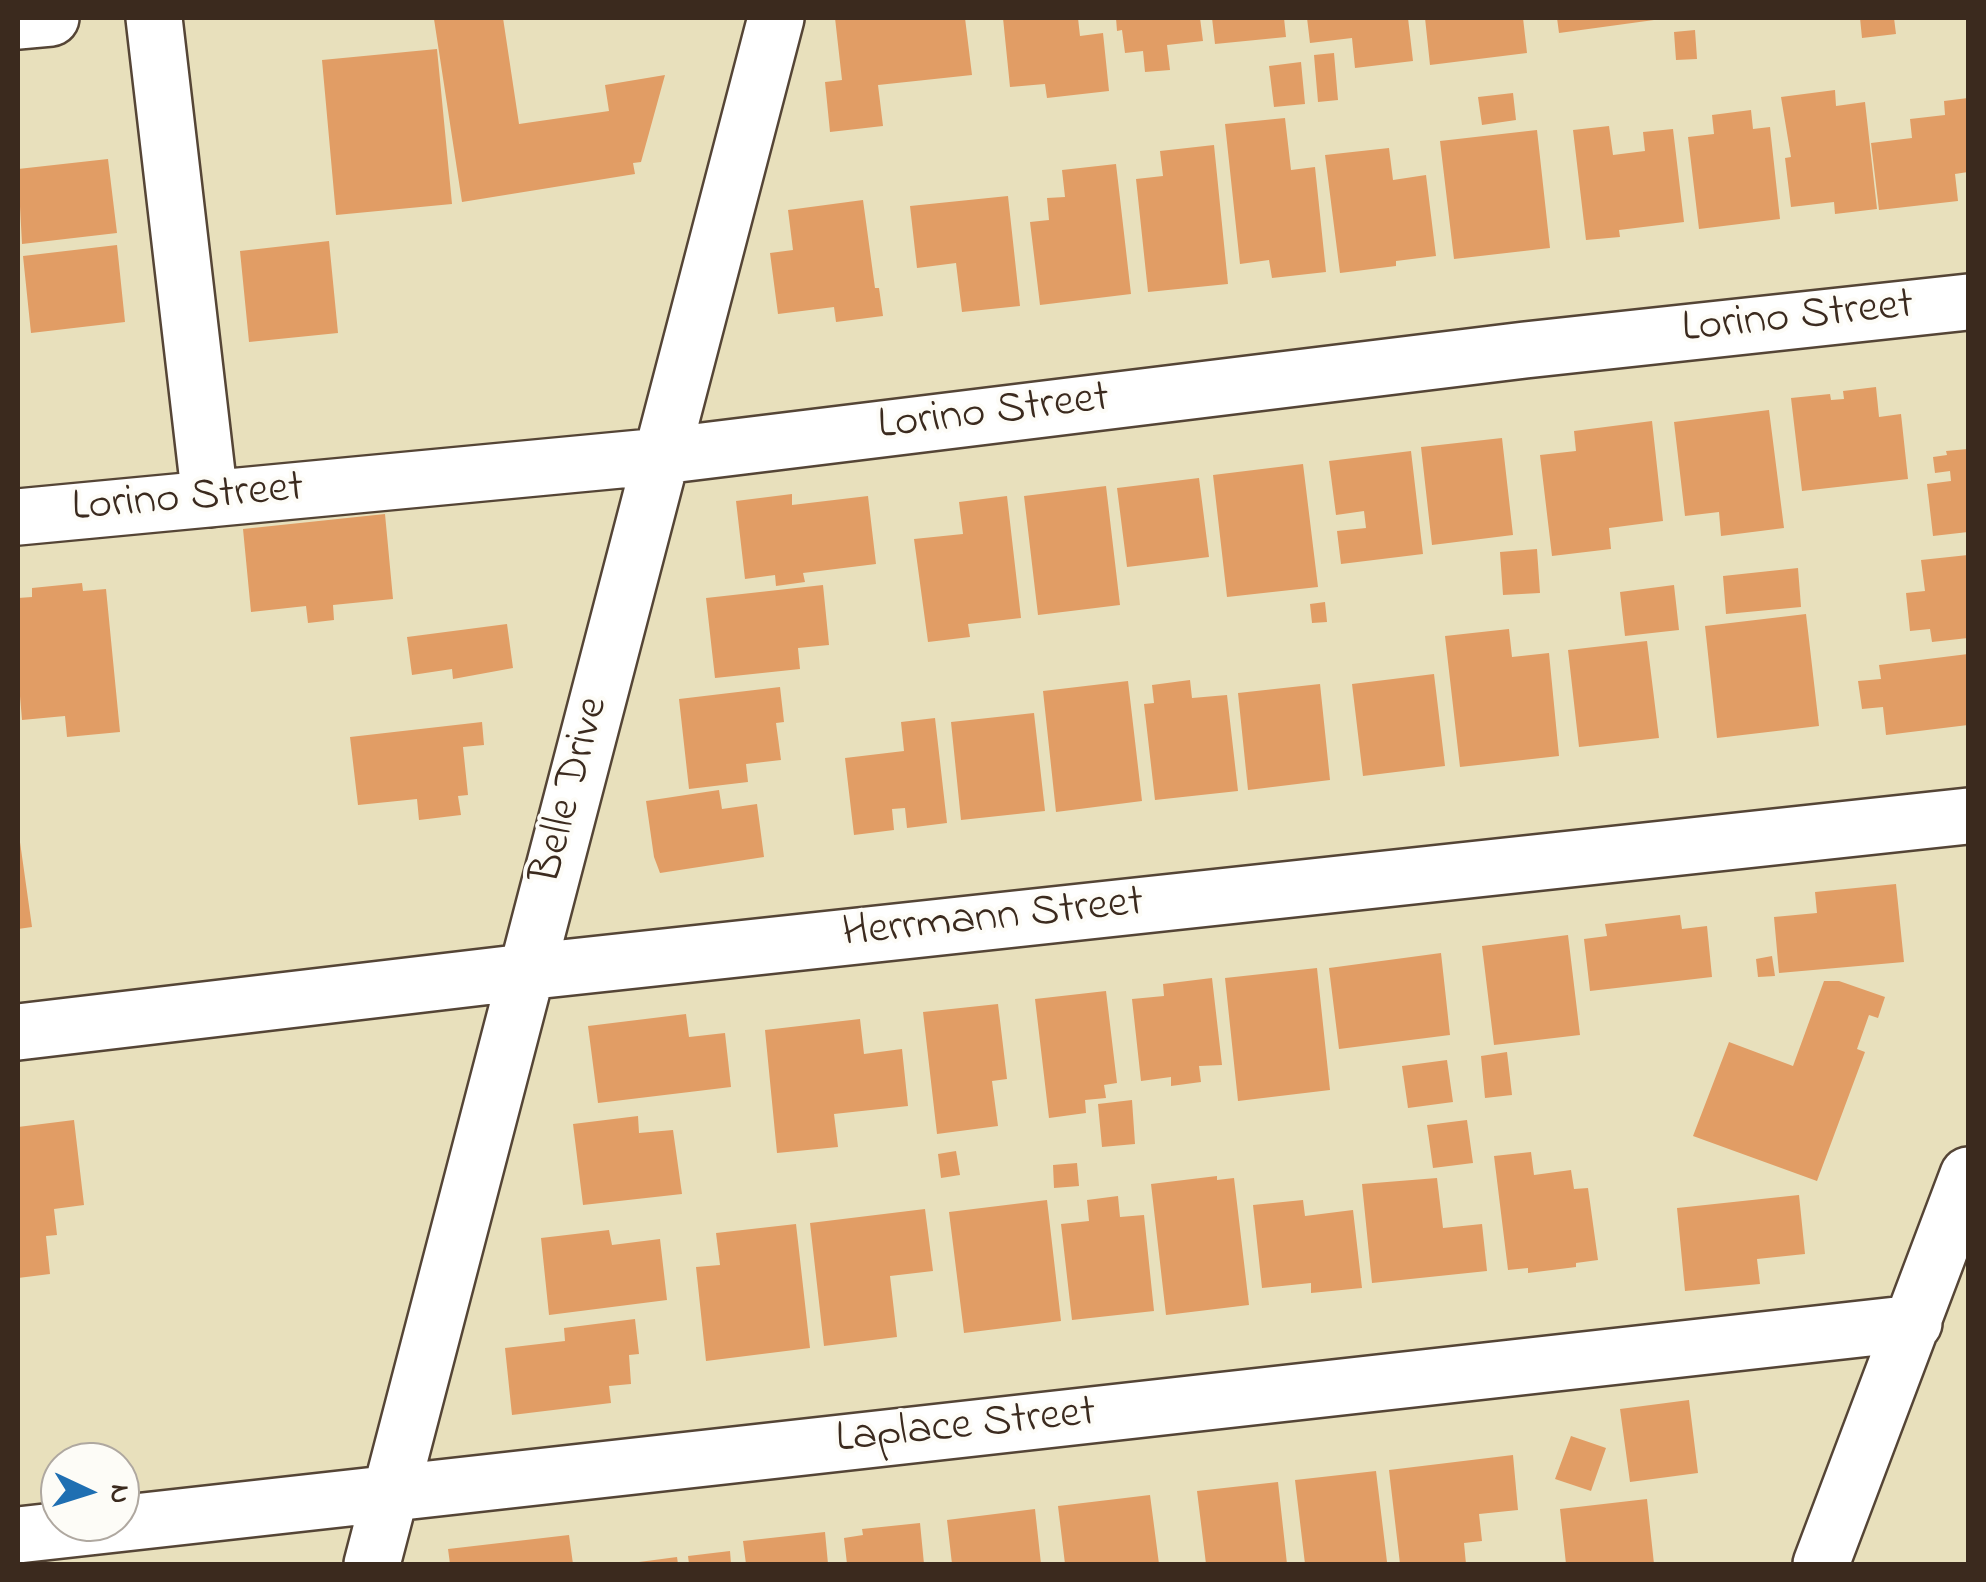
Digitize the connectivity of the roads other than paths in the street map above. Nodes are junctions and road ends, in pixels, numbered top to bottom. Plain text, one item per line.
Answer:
1 (51, 18) edge
2 (154, 18) edge
3 (776, 18) edge
4 (18, 22) edge
5 (1968, 302) edge
6 (662, 456) junction
7 (210, 499) junction
8 (18, 518) edge
9 (1968, 816) edge
10 (525, 972) junction
11 (18, 1032) edge
12 (1968, 1176) edge
13 (1914, 1323) junction
14 (390, 1493) junction
15 (18, 1535) edge
16 (372, 1564) edge
17 (1822, 1564) edge

1 - 4 street
2 - 7 street
3 - 6 street, Belle Drive
5 - 6 street, Lorino Street
6 - 7 street, Lorino Street
6 - 10 street, Belle Drive
7 - 8 street, Lorino Street
9 - 10 street, Herrmann Street
10 - 11 street, Herrmann Street
10 - 14 street, Belle Drive
12 - 13 street
13 - 14 street, Laplace Street
13 - 17 street
14 - 15 street, Laplace Street
14 - 16 street, Belle Drive

